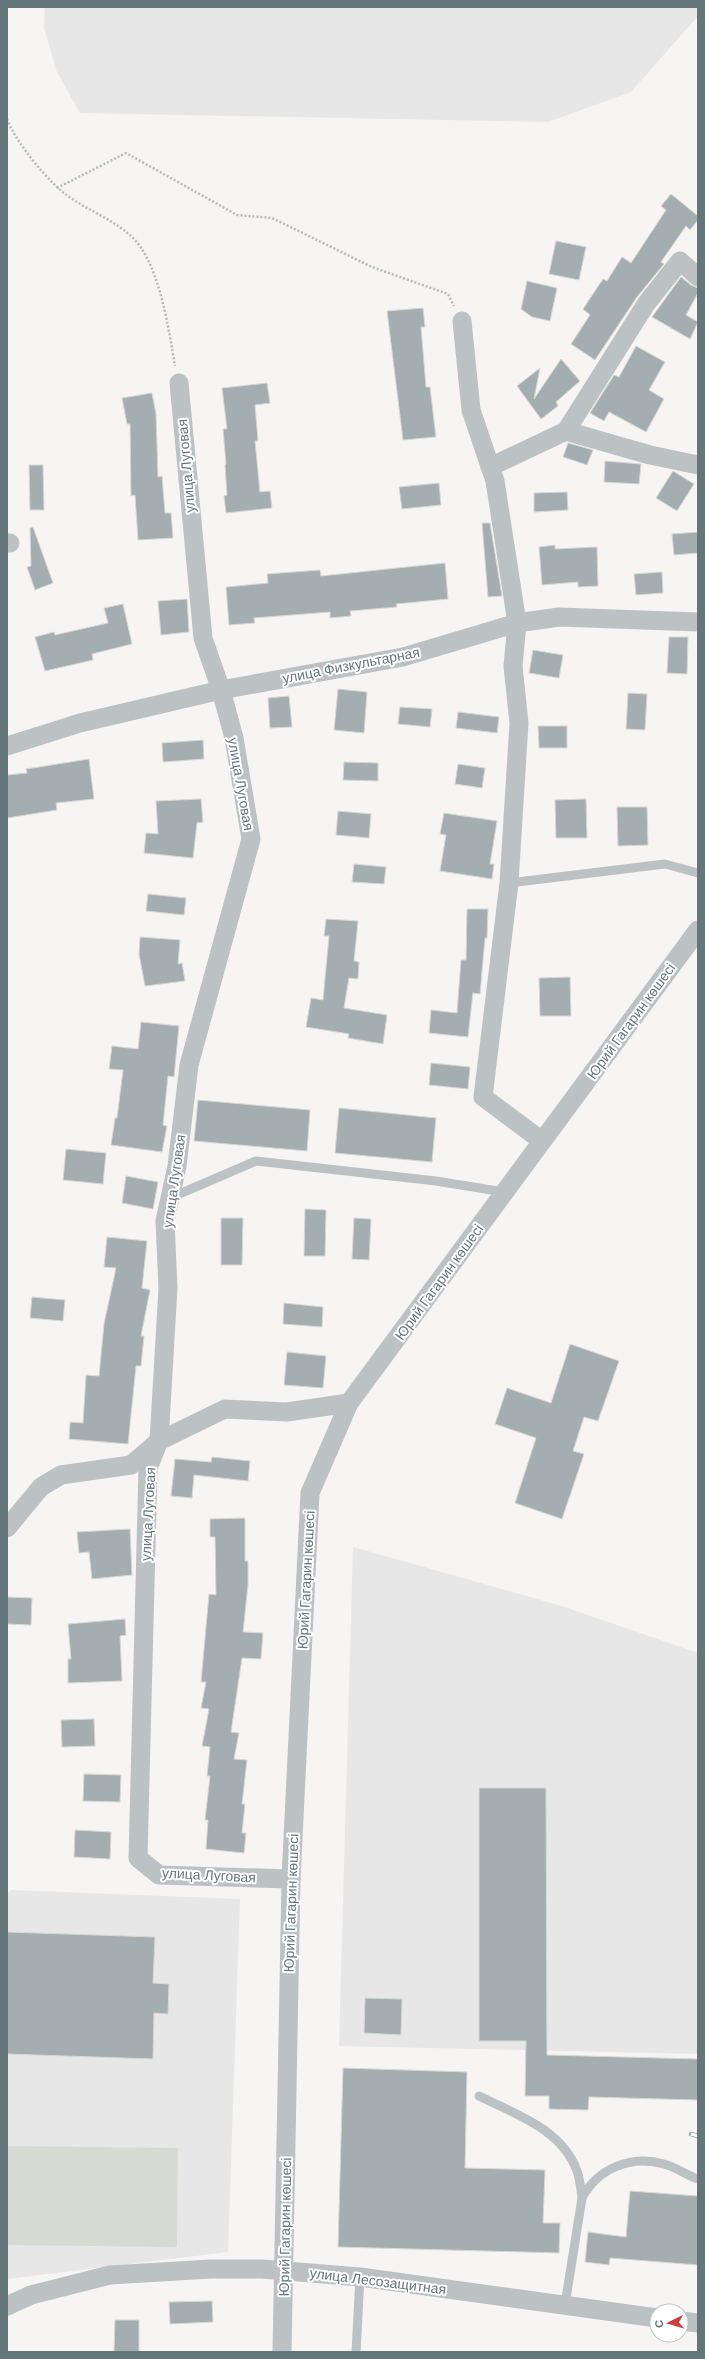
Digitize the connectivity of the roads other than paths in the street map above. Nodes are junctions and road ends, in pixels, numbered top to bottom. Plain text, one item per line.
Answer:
1 (698, 277) edge
2 (462, 321) road end
3 (179, 383) road end
4 (566, 431) junction
5 (698, 465) edge
6 (490, 467) junction
7 (698, 622) edge
8 (517, 623) junction
9 (222, 690) junction
10 (7, 746) edge
11 (698, 872) edge
12 (509, 883) junction
13 (698, 930) edge
14 (542, 1141) junction
15 (504, 1192) junction
16 (170, 1198) junction
17 (349, 1403) junction
18 (159, 1441) junction
19 (7, 1528) edge
20 (291, 1879) junction
21 (479, 2096) dead end
22 (698, 2179) edge
23 (582, 2198) junction
24 (285, 2271) junction
25 (360, 2277) junction
26 (566, 2305) junction
27 (7, 2306) edge
28 (649, 2317) edge
29 (282, 2352) edge
30 (356, 2352) edge

1 - 4 street
2 - 6 street
3 - 9 street, улица Луговая
4 - 5 street
4 - 6 street
6 - 8 street
7 - 8 street, улица Физкультарная
8 - 9 street, улица Физкультарная
8 - 12 street
9 - 10 street, улица Физкультарная
9 - 16 street, улица Луговая
11 - 12 lane
12 - 14 street
13 - 14 street, Юрий Гагарин көшесі
14 - 15 street, Юрий Гагарин көшесі
15 - 16 lane
15 - 17 street, Юрий Гагарин көшесі
16 - 18 street, улица Луговая
17 - 18 street
17 - 20 street, Юрий Гагарин көшесі
18 - 19 street
18 - 20 street, улица Луговая
20 - 24 street, Юрий Гагарин көшесі
21 - 23 lane
22 - 23 lane
23 - 26 lane
24 - 25 street, улица Лесозащитная
24 - 27 street, улица Лесозащитная
24 - 29 street, Юрий Гагарин көшесі
25 - 26 street, улица Лесозащитная
25 - 30 lane
26 - 28 street, улица Лесозащитная

